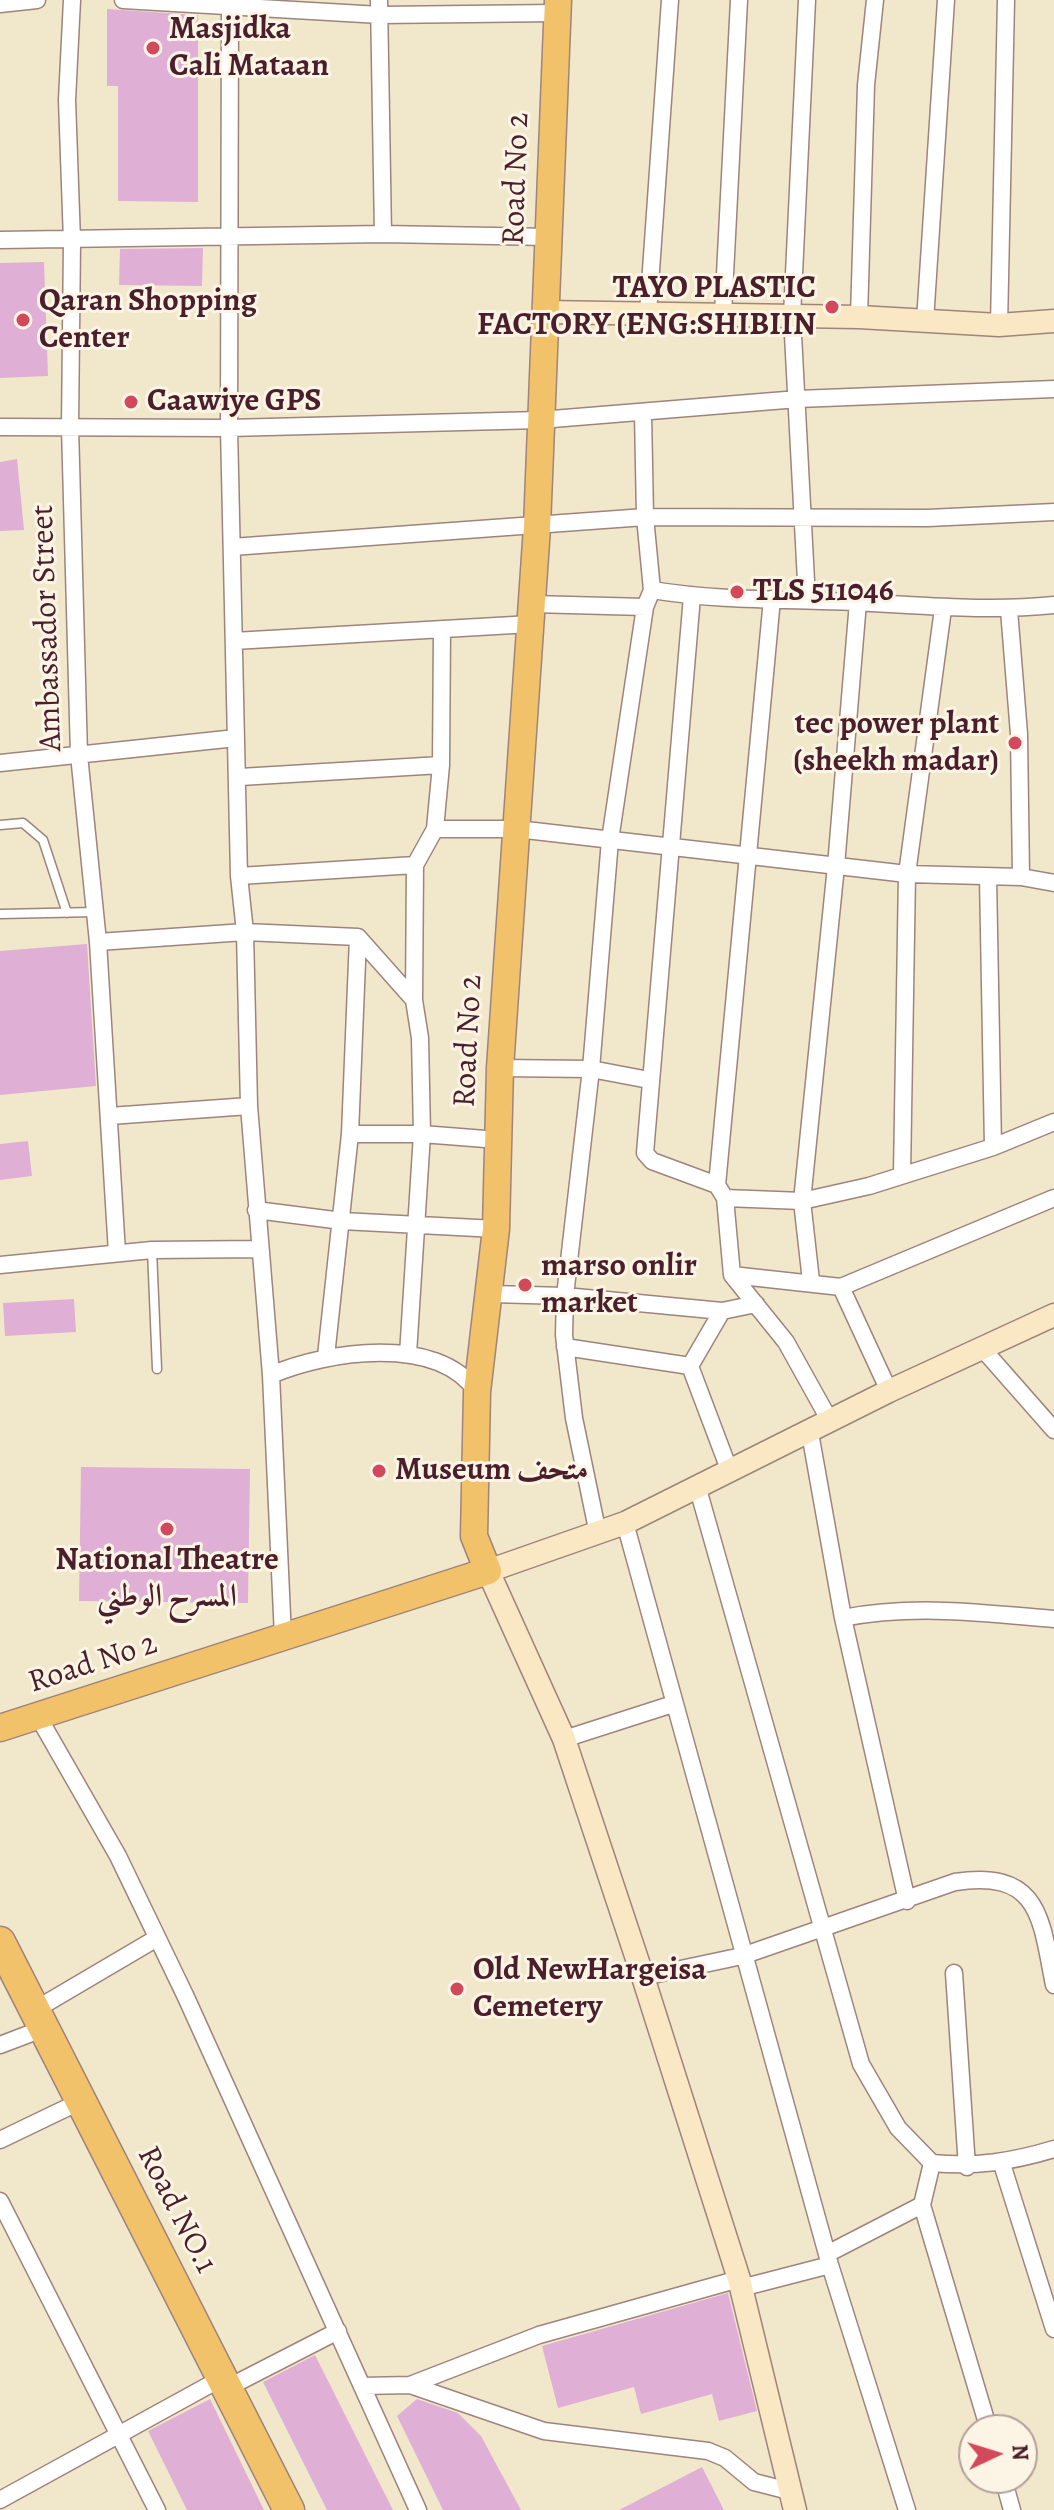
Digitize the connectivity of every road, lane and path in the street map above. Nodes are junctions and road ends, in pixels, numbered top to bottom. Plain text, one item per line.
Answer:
1 (37, 0) edge
2 (72, 0) edge
3 (123, 0) edge
4 (670, 0) edge
5 (739, 0) edge
6 (807, 0) edge
7 (875, 0) edge
8 (946, 0) edge
9 (1006, 0) edge
10 (0, 4) edge
11 (230, 4) edge
12 (380, 7) edge
13 (557, 7) edge
14 (383, 234) junction
15 (231, 235) junction
16 (549, 237) junction
17 (0, 240) edge
18 (72, 241) junction
19 (545, 312) junction
20 (648, 313) junction
21 (723, 314) junction
22 (792, 316) junction
23 (859, 317) junction
24 (925, 321) junction
25 (1054, 321) edge
26 (999, 325) junction
27 (1054, 389) edge
28 (798, 399) junction
29 (643, 413) junction
30 (540, 420) junction
31 (0, 427) edge
32 (70, 427) junction
33 (229, 428) junction
34 (1054, 512) edge
35 (803, 516) junction
36 (645, 517) junction
37 (537, 527) junction
38 (232, 547) junction
39 (652, 590) junction
40 (692, 596) junction
41 (772, 599) junction
42 (807, 600) junction
43 (858, 602) junction
44 (1054, 605) edge
45 (645, 607) junction
46 (943, 609) junction
47 (1009, 610) junction
48 (531, 614) junction
49 (442, 630) junction
50 (234, 641) junction
51 (236, 738) junction
52 (79, 755) junction
53 (0, 763) edge
54 (441, 765) junction
55 (240, 777) junction
56 (0, 825) edge
57 (435, 829) junction
58 (517, 829) junction
59 (610, 840) junction
60 (670, 848) junction
61 (747, 853) junction
62 (415, 865) junction
63 (836, 866) junction
64 (907, 874) junction
65 (239, 876) junction
66 (988, 877) junction
67 (1021, 877) junction
68 (1054, 883) edge
69 (95, 912) junction
70 (67, 913) junction
71 (0, 914) edge
72 (245, 932) junction
73 (358, 937) junction
74 (98, 942) junction
75 (414, 1000) junction
76 (500, 1068) junction
77 (591, 1069) junction
78 (649, 1080) junction
79 (249, 1106) junction
80 (110, 1116) junction
81 (1054, 1122) edge
82 (350, 1134) junction
83 (422, 1134) junction
84 (498, 1140) junction
85 (993, 1147) junction
86 (902, 1174) junction
87 (721, 1191) junction
88 (1054, 1198) edge
89 (802, 1201) junction
90 (256, 1210) junction
91 (342, 1221) junction
92 (417, 1225) junction
93 (496, 1229) junction
94 (259, 1249) junction
95 (152, 1250) junction
96 (117, 1253) junction
97 (0, 1265) edge
98 (732, 1275) junction
99 (811, 1281) junction
100 (841, 1287) junction
101 (491, 1294) junction
102 (565, 1296) junction
103 (756, 1304) junction
104 (722, 1311) junction
105 (1054, 1315) edge
106 (565, 1347) junction
107 (981, 1347) junction
108 (408, 1354) junction
109 (326, 1356) junction
110 (690, 1366) junction
111 (157, 1369) dead end
112 (271, 1375) junction
113 (889, 1391) junction
114 (477, 1392) junction
115 (830, 1421) junction
116 (1054, 1430) edge
117 (810, 1433) junction
118 (730, 1472) junction
119 (698, 1489) junction
120 (625, 1523) junction
121 (598, 1534) junction
122 (488, 1571) junction
123 (843, 1618) junction
124 (1054, 1619) edge
125 (283, 1637) junction
126 (673, 1704) junction
127 (39, 1718) junction
128 (0, 1728) edge
129 (564, 1739) junction
130 (907, 1901) junction
131 (823, 1929) junction
132 (157, 1938) junction
133 (2, 1954) edge
134 (742, 1956) junction
135 (954, 1973) dead end
136 (643, 1977) junction
137 (1054, 1985) edge
138 (38, 2020) junction
139 (0, 2045) edge
140 (79, 2102) junction
141 (0, 2140) edge
142 (1054, 2149) edge
143 (932, 2163) junction
144 (1002, 2164) junction
145 (967, 2167) junction
146 (0, 2201) edge
147 (922, 2205) junction
148 (828, 2260) junction
149 (740, 2283) junction
150 (1054, 2329) edge
151 (338, 2331) junction
152 (224, 2383) junction
153 (410, 2385) junction
154 (363, 2386) junction
155 (984, 2414) edge
156 (117, 2436) junction
157 (0, 2500) edge
158 (792, 2500) edge
159 (157, 2510) edge
160 (289, 2510) edge
161 (418, 2510) edge
162 (907, 2510) edge

1 - 10 street
2 - 18 street, Ambassador Street
3 - 11 street
4 - 20 street
5 - 21 street
6 - 22 street
7 - 23 street
8 - 24 street
9 - 26 street
11 - 12 street
11 - 15 street
12 - 13 street
12 - 14 street
13 - 16 main road, Road No 2
14 - 15 street
14 - 16 street
15 - 18 street
15 - 33 street
16 - 19 main road, Road No 2
17 - 18 street
18 - 32 street, Ambassador Street
19 - 20 street
19 - 30 main road, Road No 2
20 - 21 street
21 - 22 street
22 - 23 street
22 - 28 street
23 - 24 street
24 - 26 street
25 - 26 street
27 - 28 street
28 - 29 street
28 - 35 street
29 - 30 street
29 - 36 street
30 - 33 street
30 - 37 main road, Road No 2
31 - 32 street
32 - 33 street
32 - 52 street, Ambassador Street
33 - 38 street
34 - 35 street
35 - 36 street
35 - 42 street
36 - 37 street
36 - 39 street
37 - 38 street
37 - 48 main road, Road No 2
38 - 50 street
39 - 40 street
39 - 45 street
40 - 41 street
40 - 60 street
41 - 42 street
41 - 61 street
42 - 43 street
43 - 46 street
43 - 63 street
44 - 47 street
45 - 48 street
45 - 59 street
46 - 47 street
46 - 64 street
47 - 67 street
48 - 49 street
48 - 58 main road, Road No 2
49 - 50 street
49 - 54 street
50 - 51 street
51 - 52 street
51 - 55 street
52 - 53 street
52 - 69 street, Ambassador Street
54 - 55 street
54 - 57 street
55 - 65 street
56 - 70 lane
57 - 58 street
57 - 62 street
58 - 59 street
58 - 76 main road, Road No 2
59 - 60 street
59 - 77 street
60 - 61 street
60 - 78 street
61 - 63 street
61 - 87 street
62 - 65 street
62 - 75 street
63 - 64 street
63 - 89 street
64 - 66 street
64 - 86 street
65 - 72 street
66 - 67 street
66 - 85 street
67 - 68 street
69 - 70 lane
69 - 74 street, Ambassador Street
70 - 71 lane
72 - 73 street
72 - 74 street
72 - 79 street
73 - 75 street
73 - 82 street
74 - 80 street, Ambassador Street
75 - 83 street
76 - 77 street
76 - 84 main road, Road No 2
77 - 78 street
77 - 102 street
78 - 87 street
79 - 80 street
79 - 90 street
80 - 96 street, Ambassador Street
81 - 85 street
82 - 83 street
82 - 91 street
83 - 84 street
83 - 92 street
84 - 93 main road, Road No 2
85 - 86 street
86 - 89 street
87 - 89 street
87 - 98 street
88 - 100 street
89 - 99 street
90 - 91 street
90 - 94 street
91 - 92 street
91 - 109 street
92 - 93 street
92 - 108 street
93 - 101 main road, Road No 2
94 - 95 street
94 - 112 street
95 - 96 street
95 - 111 lane
96 - 97 street
98 - 99 street
98 - 103 street
99 - 100 street
100 - 113 street
101 - 102 street
101 - 114 main road, Road No 2
102 - 104 street
102 - 106 street
103 - 104 street
103 - 115 street
104 - 110 street
105 - 107 street
106 - 110 street
106 - 121 street
107 - 113 street
107 - 116 street
108 - 109 street
108 - 114 street
109 - 112 street
110 - 118 street
112 - 125 street
113 - 115 street
114 - 122 main road, Road No 2
115 - 117 street
117 - 118 street
117 - 123 street
118 - 119 street
119 - 120 street
119 - 131 street
120 - 121 street
120 - 126 street
121 - 122 street
122 - 125 main road, Road No 2
122 - 129 street
123 - 124 street
123 - 130 street
125 - 127 main road, Road No 2
126 - 129 street
126 - 134 street
127 - 128 main road, Road No 2
127 - 132 street
129 - 136 street
130 - 131 street
130 - 137 street
131 - 134 street
131 - 143 street
132 - 138 street
132 - 151 street
133 - 138 highway, Road NO.1
134 - 136 street
134 - 148 street
135 - 145 street
136 - 149 street
138 - 139 street
138 - 140 highway, Road NO.1
140 - 141 street
140 - 152 highway, Road NO.1
142 - 144 street
143 - 145 street
143 - 147 street
144 - 145 street
144 - 150 street
146 - 156 street
147 - 148 street
147 - 155 street
148 - 149 street
148 - 162 street
149 - 153 street
149 - 158 street
151 - 152 street
151 - 154 street
152 - 156 street
152 - 160 highway, Road NO.1
153 - 154 street
153 - 158 street
154 - 161 street
156 - 157 street
156 - 159 street

